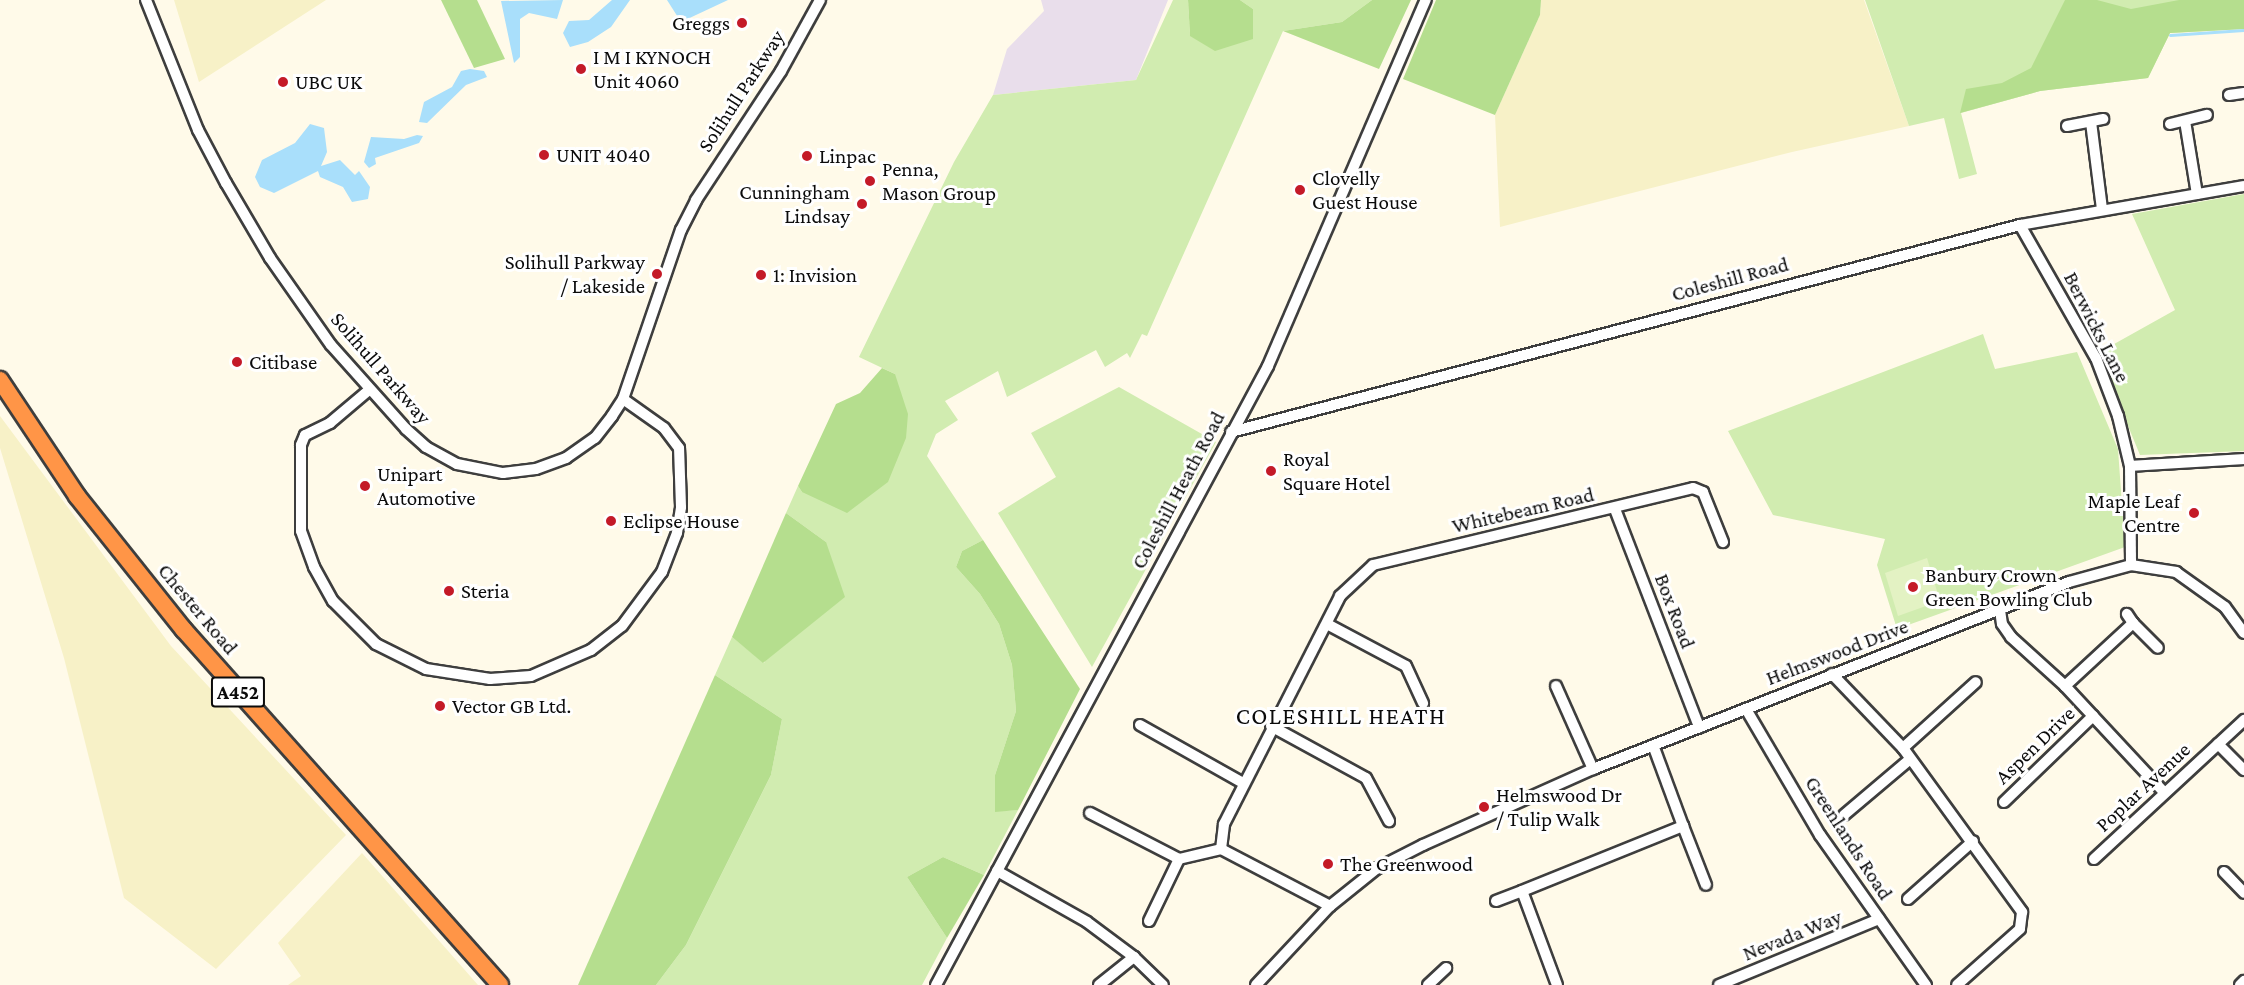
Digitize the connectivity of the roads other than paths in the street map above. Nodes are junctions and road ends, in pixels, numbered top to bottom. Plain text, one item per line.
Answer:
1 (146, 0) edge
2 (820, 0) edge
3 (1426, 0) edge
4 (2244, 93) edge
5 (2229, 95) dead end
6 (2207, 115) dead end
7 (2103, 119) dead end
8 (2185, 121) junction
9 (2091, 122) junction
10 (2170, 124) dead end
11 (2067, 126) dead end
12 (2244, 186) edge
13 (2197, 194) junction
14 (2102, 209) junction
15 (2020, 225) junction
16 (0, 380) edge
17 (369, 390) junction
18 (623, 399) junction
19 (1231, 432) junction
20 (2244, 459) edge
21 (2130, 466) junction
22 (1615, 509) junction
23 (1723, 542) dead end
24 (2131, 565) junction
25 (2000, 610) junction
26 (1327, 624) junction
27 (2244, 633) edge
28 (2158, 648) dead end
29 (1832, 674) junction
30 (1976, 682) dead end
31 (1556, 686) dead end
32 (2065, 686) junction
33 (1423, 703) dead end
34 (1746, 709) junction
35 (2093, 716) junction
36 (2244, 720) edge
37 (1140, 725) dead end
38 (1271, 726) junction
39 (1699, 727) junction
40 (2218, 744) junction
41 (1653, 746) junction
42 (1903, 748) junction
43 (1909, 760) junction
44 (1593, 770) junction
45 (2244, 770) edge
46 (1244, 783) junction
47 (2163, 791) junction
48 (2004, 802) dead end
49 (1090, 813) dead end
50 (1844, 815) dead end
51 (1389, 820) dead end
52 (1683, 826) junction
53 (1973, 841) junction
54 (1221, 849) junction
55 (1179, 859) junction
56 (2094, 859) dead end
57 (997, 871) junction
58 (2224, 872) dead end
59 (1706, 885) dead end
60 (1522, 891) junction
61 (2244, 893) edge
62 (1908, 899) dead end
63 (1496, 901) dead end
64 (1330, 906) junction
65 (1879, 919) junction
66 (1149, 921) dead end
67 (1134, 957) junction
68 (1446, 969) dead end
69 (2244, 981) edge
70 (500, 985) edge
71 (936, 985) edge
72 (1099, 985) edge
73 (1163, 985) edge
74 (1256, 985) edge
75 (1428, 985) edge
76 (1557, 985) edge
77 (1719, 985) edge
78 (1926, 985) edge
79 (1957, 985) edge
80 (2240, 985) edge

1 - 17 street, Solihull Parkway
2 - 18 street, Solihull Parkway
3 - 19 street, Coleshill Heath Road
4 - 5 street
6 - 8 street
7 - 9 street
8 - 10 street
8 - 13 street
9 - 11 street
9 - 14 street
12 - 13 street, Coleshill Road
13 - 14 street, Coleshill Road
14 - 15 street, Coleshill Road
15 - 19 street, Coleshill Road
15 - 21 street, Berwicks Lane
16 - 70 highway, Chester Road / A452
17 - 18 street, Solihull Parkway
17 - 18 street
19 - 57 street, Coleshill Heath Road
20 - 21 street
21 - 24 street, Berwicks Lane
22 - 23 street, Whitebeam Road
22 - 26 street, Whitebeam Road
22 - 39 street, Box Road
24 - 25 street, Helmswood Drive
24 - 27 street
25 - 29 street, Helmswood Drive
25 - 32 street, Aspen Drive
26 - 33 street
26 - 38 street, Whitebeam Road
28 - 32 street
29 - 34 street, Helmswood Drive
29 - 42 street
30 - 42 street
31 - 44 street
32 - 35 street, Aspen Drive
34 - 39 street, Helmswood Drive
34 - 65 street, Greenlands Road
35 - 47 street, Aspen Drive
35 - 48 street, Aspen Drive
36 - 40 street, Poplar Avenue
37 - 46 street
38 - 46 street, Whitebeam Road
38 - 51 street
39 - 41 street, Helmswood Drive
40 - 45 street, Poplar Avenue
40 - 47 street, Poplar Avenue
41 - 44 street, Helmswood Drive
41 - 52 street
42 - 43 street
43 - 50 street
43 - 53 street
44 - 64 street, Helmswood Drive
46 - 54 street, Whitebeam Road
47 - 56 street, Poplar Avenue
49 - 55 street
52 - 59 street
52 - 60 street
53 - 62 street
53 - 79 street
54 - 55 street
54 - 64 street
55 - 66 street
57 - 67 street
57 - 71 street, Coleshill Heath Road
58 - 61 street
60 - 63 street
60 - 76 street
64 - 74 street, Helmswood Drive
65 - 77 street, Nevada Way
65 - 78 street, Greenlands Road
67 - 72 street
67 - 73 street
68 - 75 street
69 - 80 street

